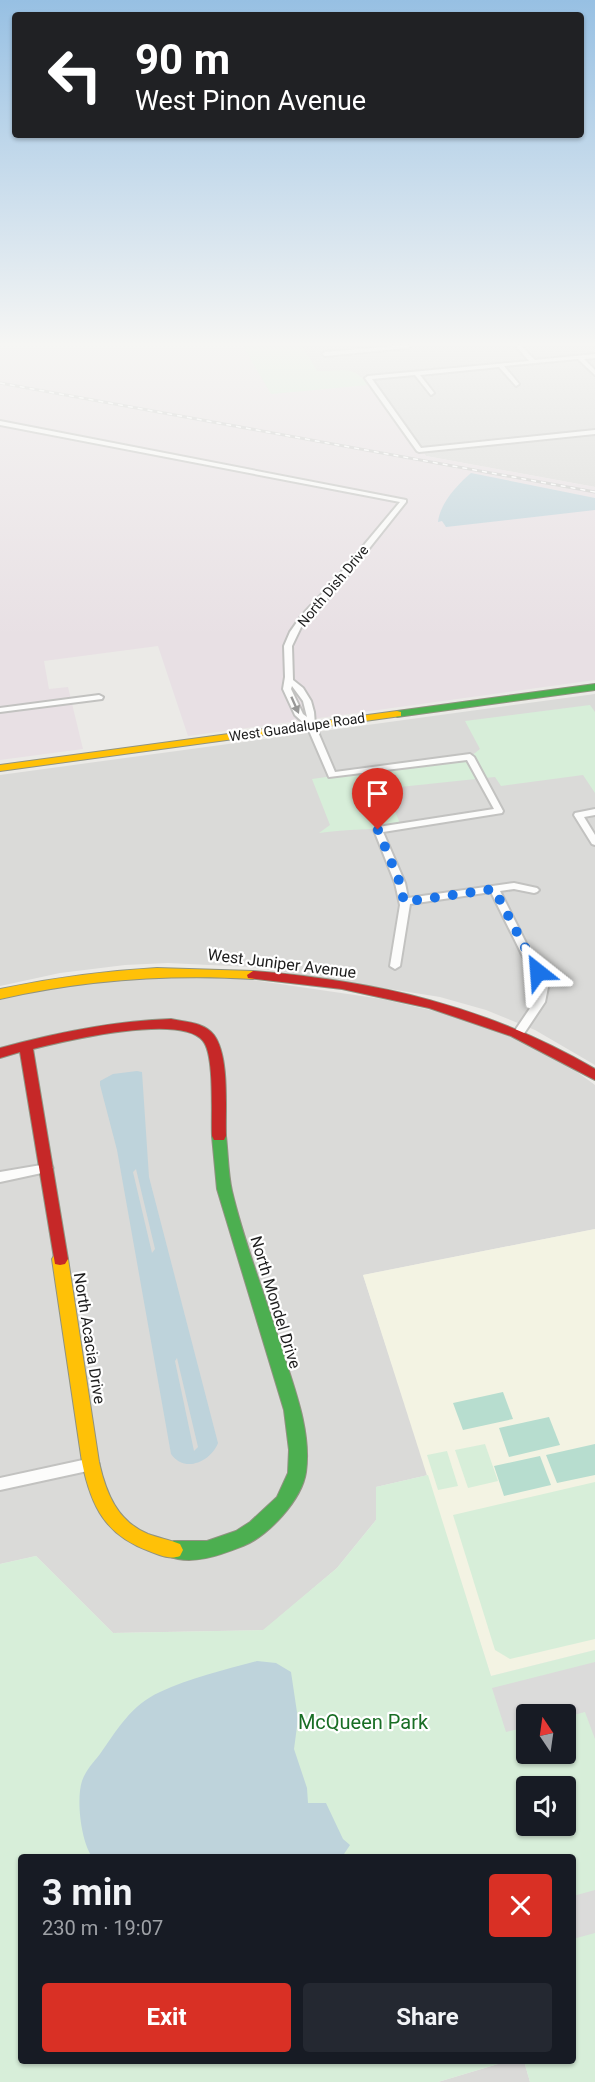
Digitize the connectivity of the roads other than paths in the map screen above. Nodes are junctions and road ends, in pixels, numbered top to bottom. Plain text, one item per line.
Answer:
1 (91, 443) edge
2 (414, 443) edge
3 (486, 443) edge
4 (595, 687) edge
5 (99, 697) dead end
6 (0, 710) edge
7 (310, 725) junction
8 (0, 768) edge
9 (595, 812) edge
10 (595, 842) edge
11 (494, 889) junction
12 (534, 890) dead end
13 (404, 902) junction
14 (395, 966) dead end
15 (0, 994) edge
16 (519, 1032) junction
17 (26, 1045) junction
18 (0, 1053) edge
19 (595, 1075) edge
20 (47, 1168) junction
21 (0, 1177) edge
22 (92, 1464) junction
23 (0, 1484) edge
24 (219, 1546) joint

1 - 7 street, North Dish Drive
2 - 3 street
4 - 7 street, West Guadalupe Road
5 - 6 street
7 - 8 street, West Guadalupe Road
7 - 13 street
9 - 10 street
11 - 12 street
11 - 13 street
11 - 16 street
13 - 14 street
15 - 16 street, West Juniper Avenue
16 - 19 street, West Juniper Avenue
17 - 18 street
17 - 20 street, North Acacia Drive
17 - 24 street, North Mondel Drive
20 - 21 street
20 - 22 street, North Acacia Drive
22 - 23 street
22 - 24 street, North Acacia Drive

